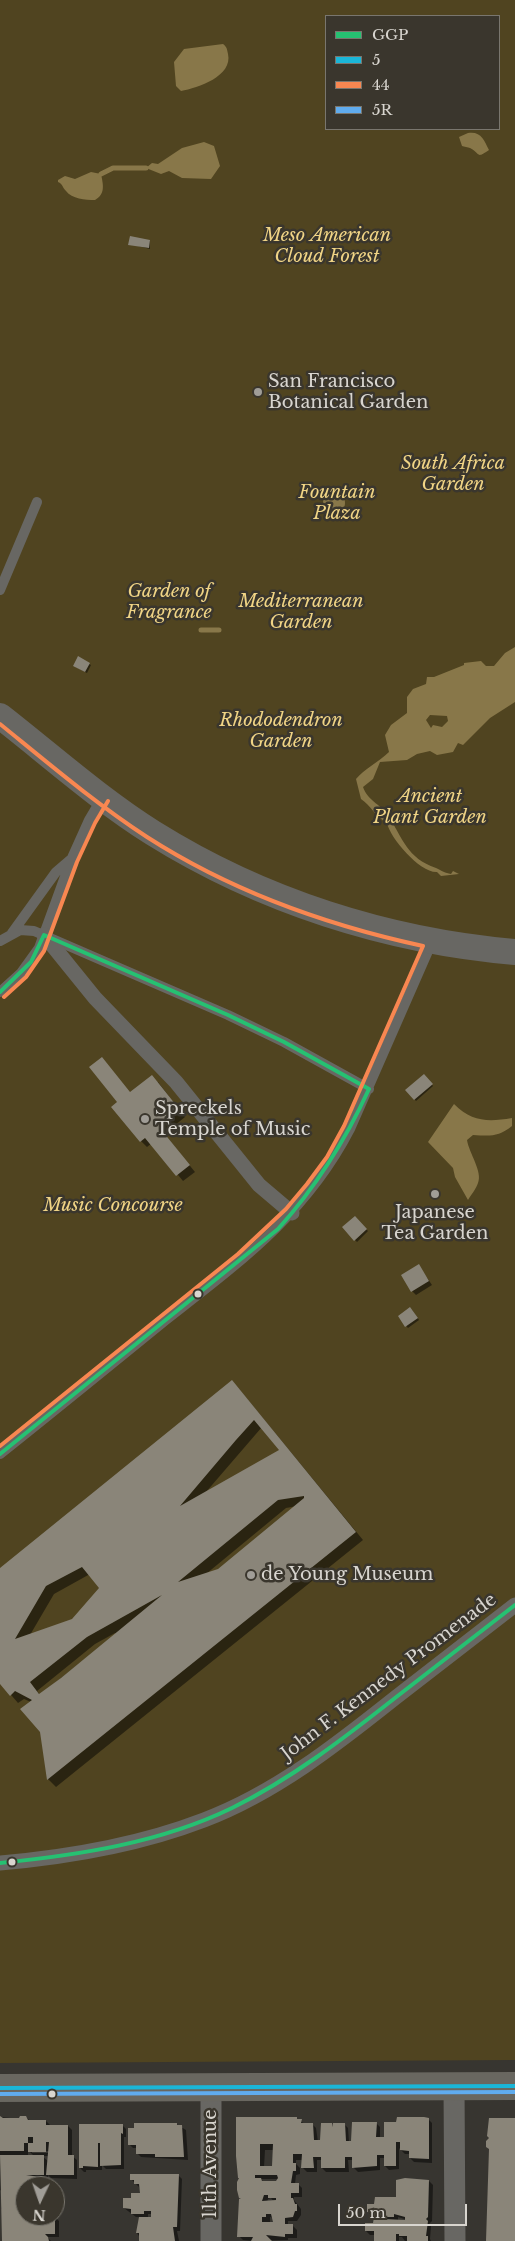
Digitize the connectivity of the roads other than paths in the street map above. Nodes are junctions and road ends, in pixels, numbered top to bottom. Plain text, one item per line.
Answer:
1 (37, 502) dead end
2 (0, 590) edge
3 (0, 716) edge
4 (103, 798) junction
5 (71, 860) junction
6 (12, 933) junction
7 (44, 935) junction
8 (0, 941) edge
9 (432, 942) junction
10 (515, 952) edge
11 (0, 992) edge
12 (369, 1089) junction
13 (292, 1213) junction
14 (0, 1454) edge
15 (515, 1605) edge
16 (0, 1863) edge
17 (454, 2086) junction
18 (515, 2086) edge
19 (211, 2087) junction
20 (0, 2088) edge
21 (211, 2241) edge
22 (455, 2241) edge

1 - 2 lane
3 - 4 street
4 - 5 lane
4 - 9 street
5 - 6 lane
5 - 7 lane
6 - 7 lane
6 - 8 lane
7 - 11 lane
7 - 12 lane
7 - 13 street
9 - 10 street
9 - 12 lane
12 - 13 lane
13 - 14 lane
15 - 16 street, John F. Kennedy Promenade
17 - 18 main road
17 - 19 main road
17 - 22 street
19 - 20 main road
19 - 21 street, 11th Avenue

